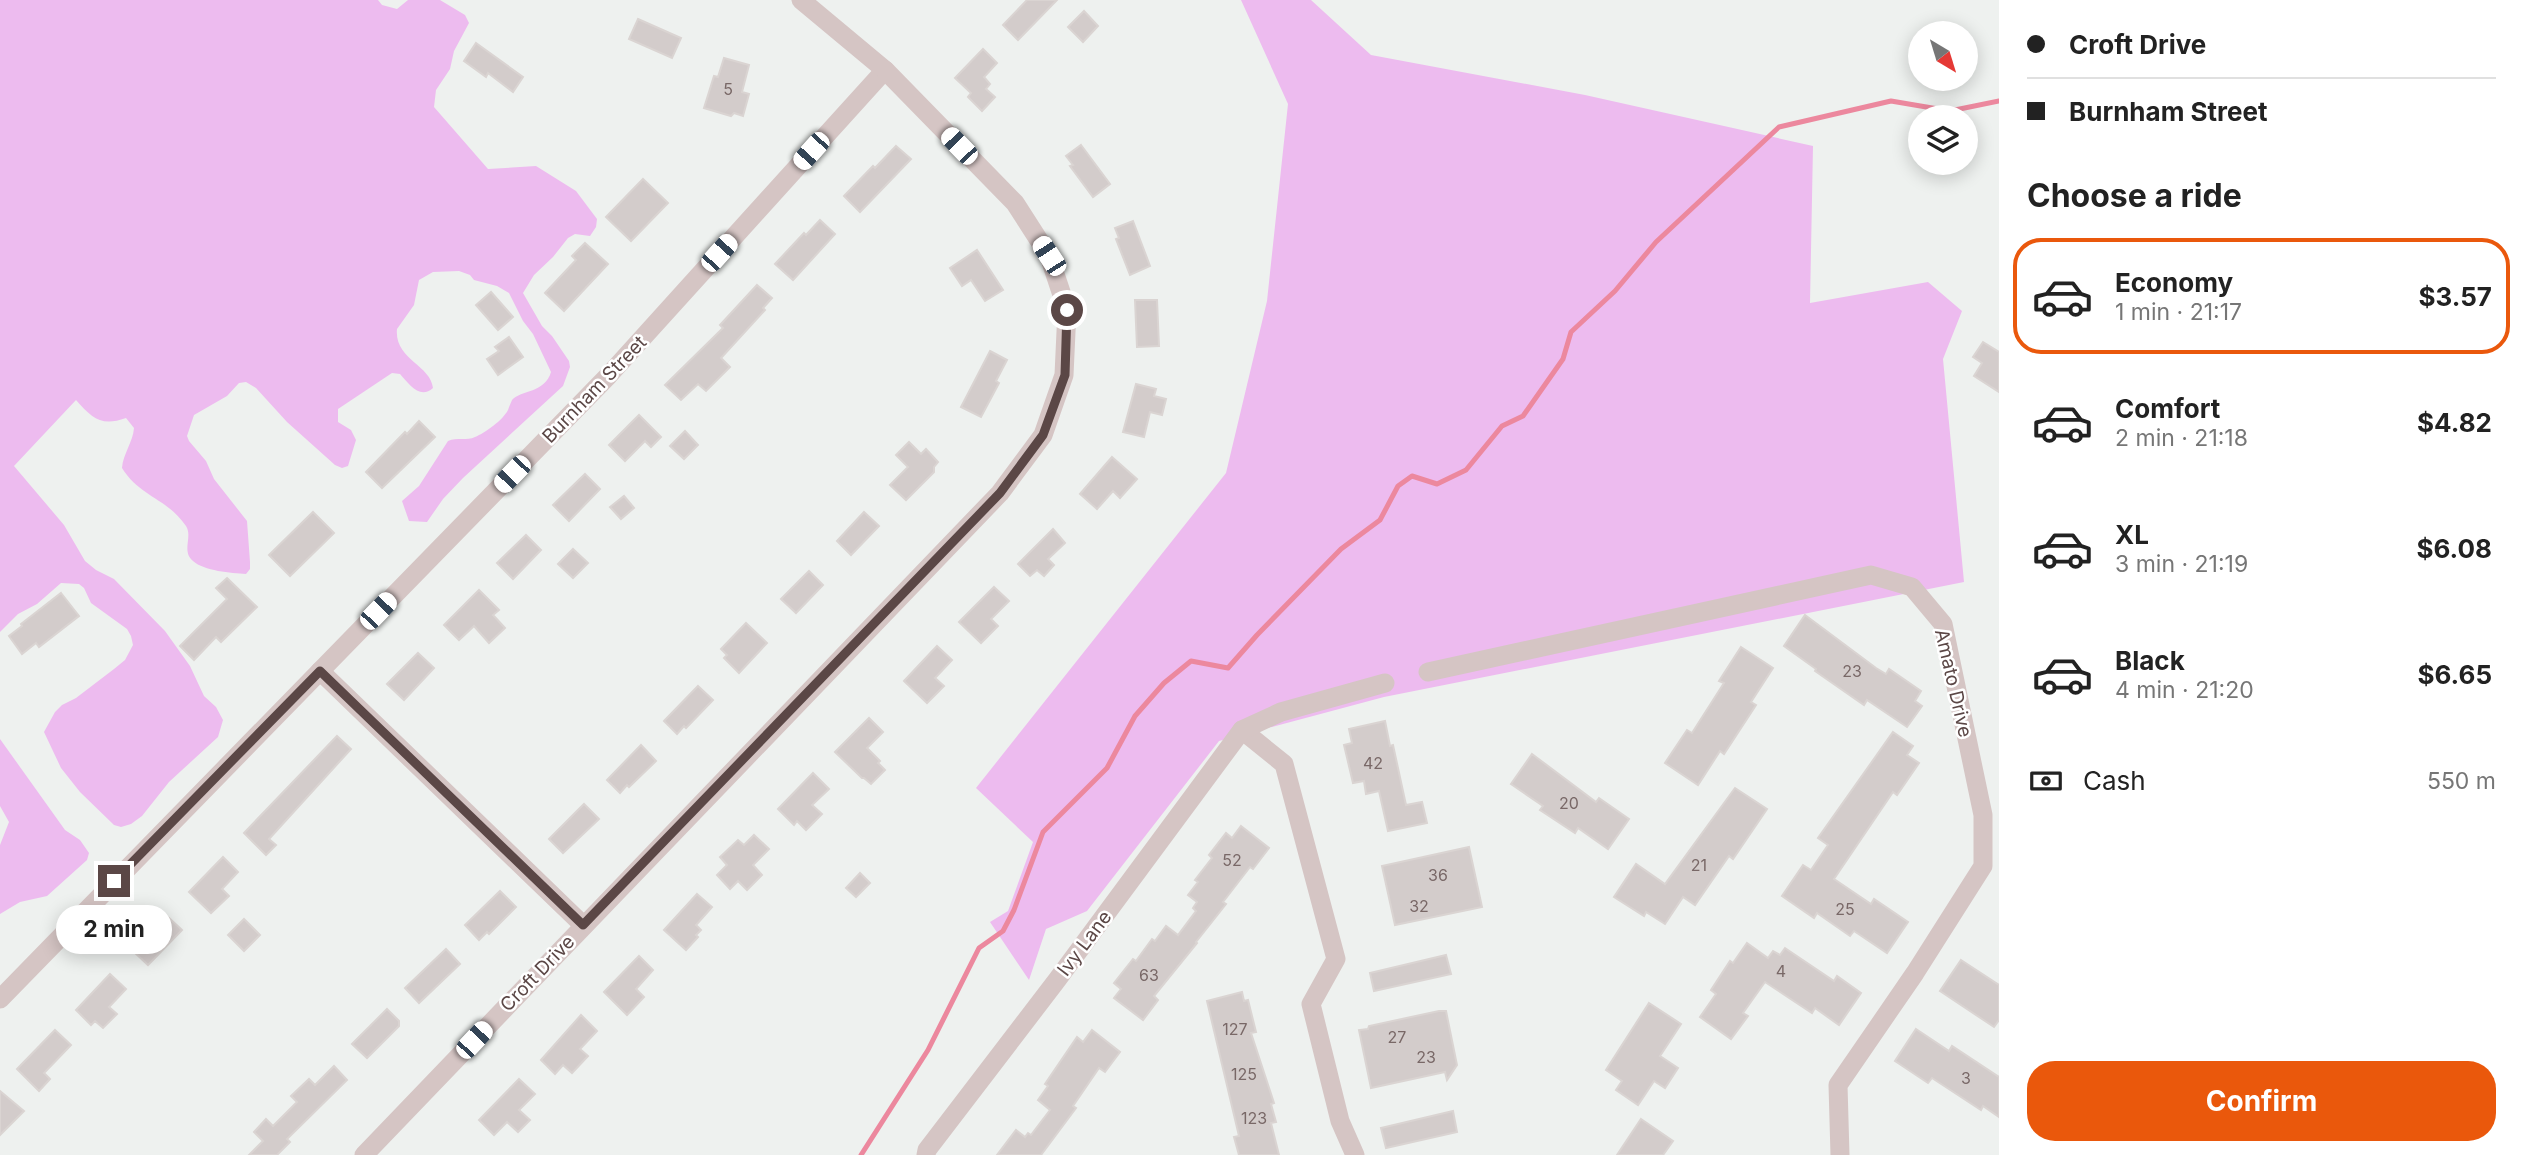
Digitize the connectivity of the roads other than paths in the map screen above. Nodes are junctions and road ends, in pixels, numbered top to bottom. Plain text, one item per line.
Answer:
1 (801, 0) edge
2 (885, 70) junction
3 (320, 671) junction
4 (1429, 672) dead end
5 (1385, 683) dead end
6 (1242, 730) junction
7 (583, 925) junction
8 (0, 999) edge
9 (364, 1155) edge
10 (926, 1155) edge
11 (1355, 1155) edge
12 (1840, 1155) edge

1 - 2 street, Croft Drive
2 - 3 street, Burnham Street
2 - 7 street, Croft Drive
3 - 7 street
3 - 8 street, Burnham Street
4 - 12 street, Amato Drive
5 - 6 street, Ivy Lane
6 - 10 street, Ivy Lane
6 - 11 street
7 - 9 street, Croft Drive

